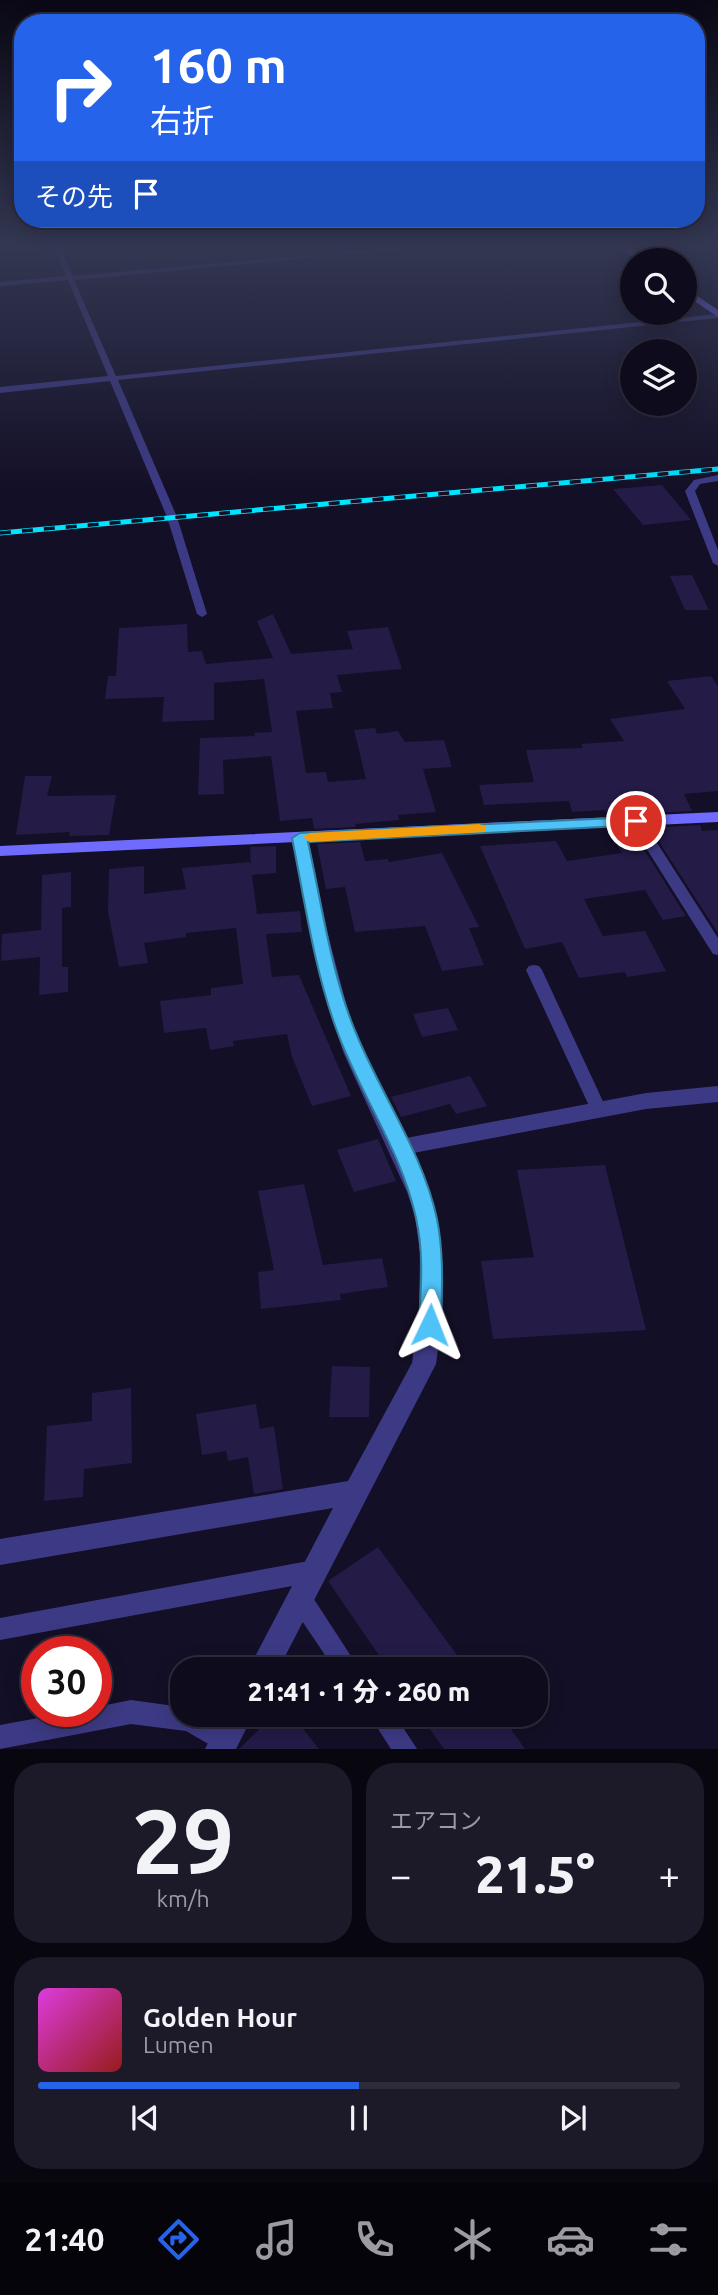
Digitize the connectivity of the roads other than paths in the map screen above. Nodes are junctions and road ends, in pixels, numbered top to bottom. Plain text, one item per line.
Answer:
1 (92, 329) edge
2 (589, 329) edge
3 (113, 379) junction
4 (0, 390) edge
5 (718, 478) edge
6 (718, 563) edge
7 (202, 614) dead end
8 (718, 817) edge
9 (636, 821) junction
10 (300, 838) junction
11 (0, 851) edge
12 (718, 950) edge
13 (534, 970) dead end
14 (718, 1094) edge
15 (598, 1110) junction
16 (400, 1147) junction
17 (355, 1492) junction
18 (0, 1552) edge
19 (314, 1571) junction
20 (300, 1598) junction
21 (0, 1629) edge
22 (269, 1657) edge
23 (340, 1657) edge
24 (389, 1727) edge
25 (227, 1735) edge
26 (0, 1737) edge
27 (405, 1749) edge

1 - 3 lane
2 - 3 lane
3 - 4 lane
3 - 7 lane
5 - 6 lane
8 - 9 street
9 - 10 street
9 - 12 lane
10 - 11 street
10 - 16 street
13 - 15 lane
14 - 15 street
15 - 16 street
16 - 17 street
17 - 18 street
17 - 19 street
19 - 20 street
19 - 21 lane
20 - 22 street
20 - 23 lane
24 - 27 lane
25 - 26 lane

